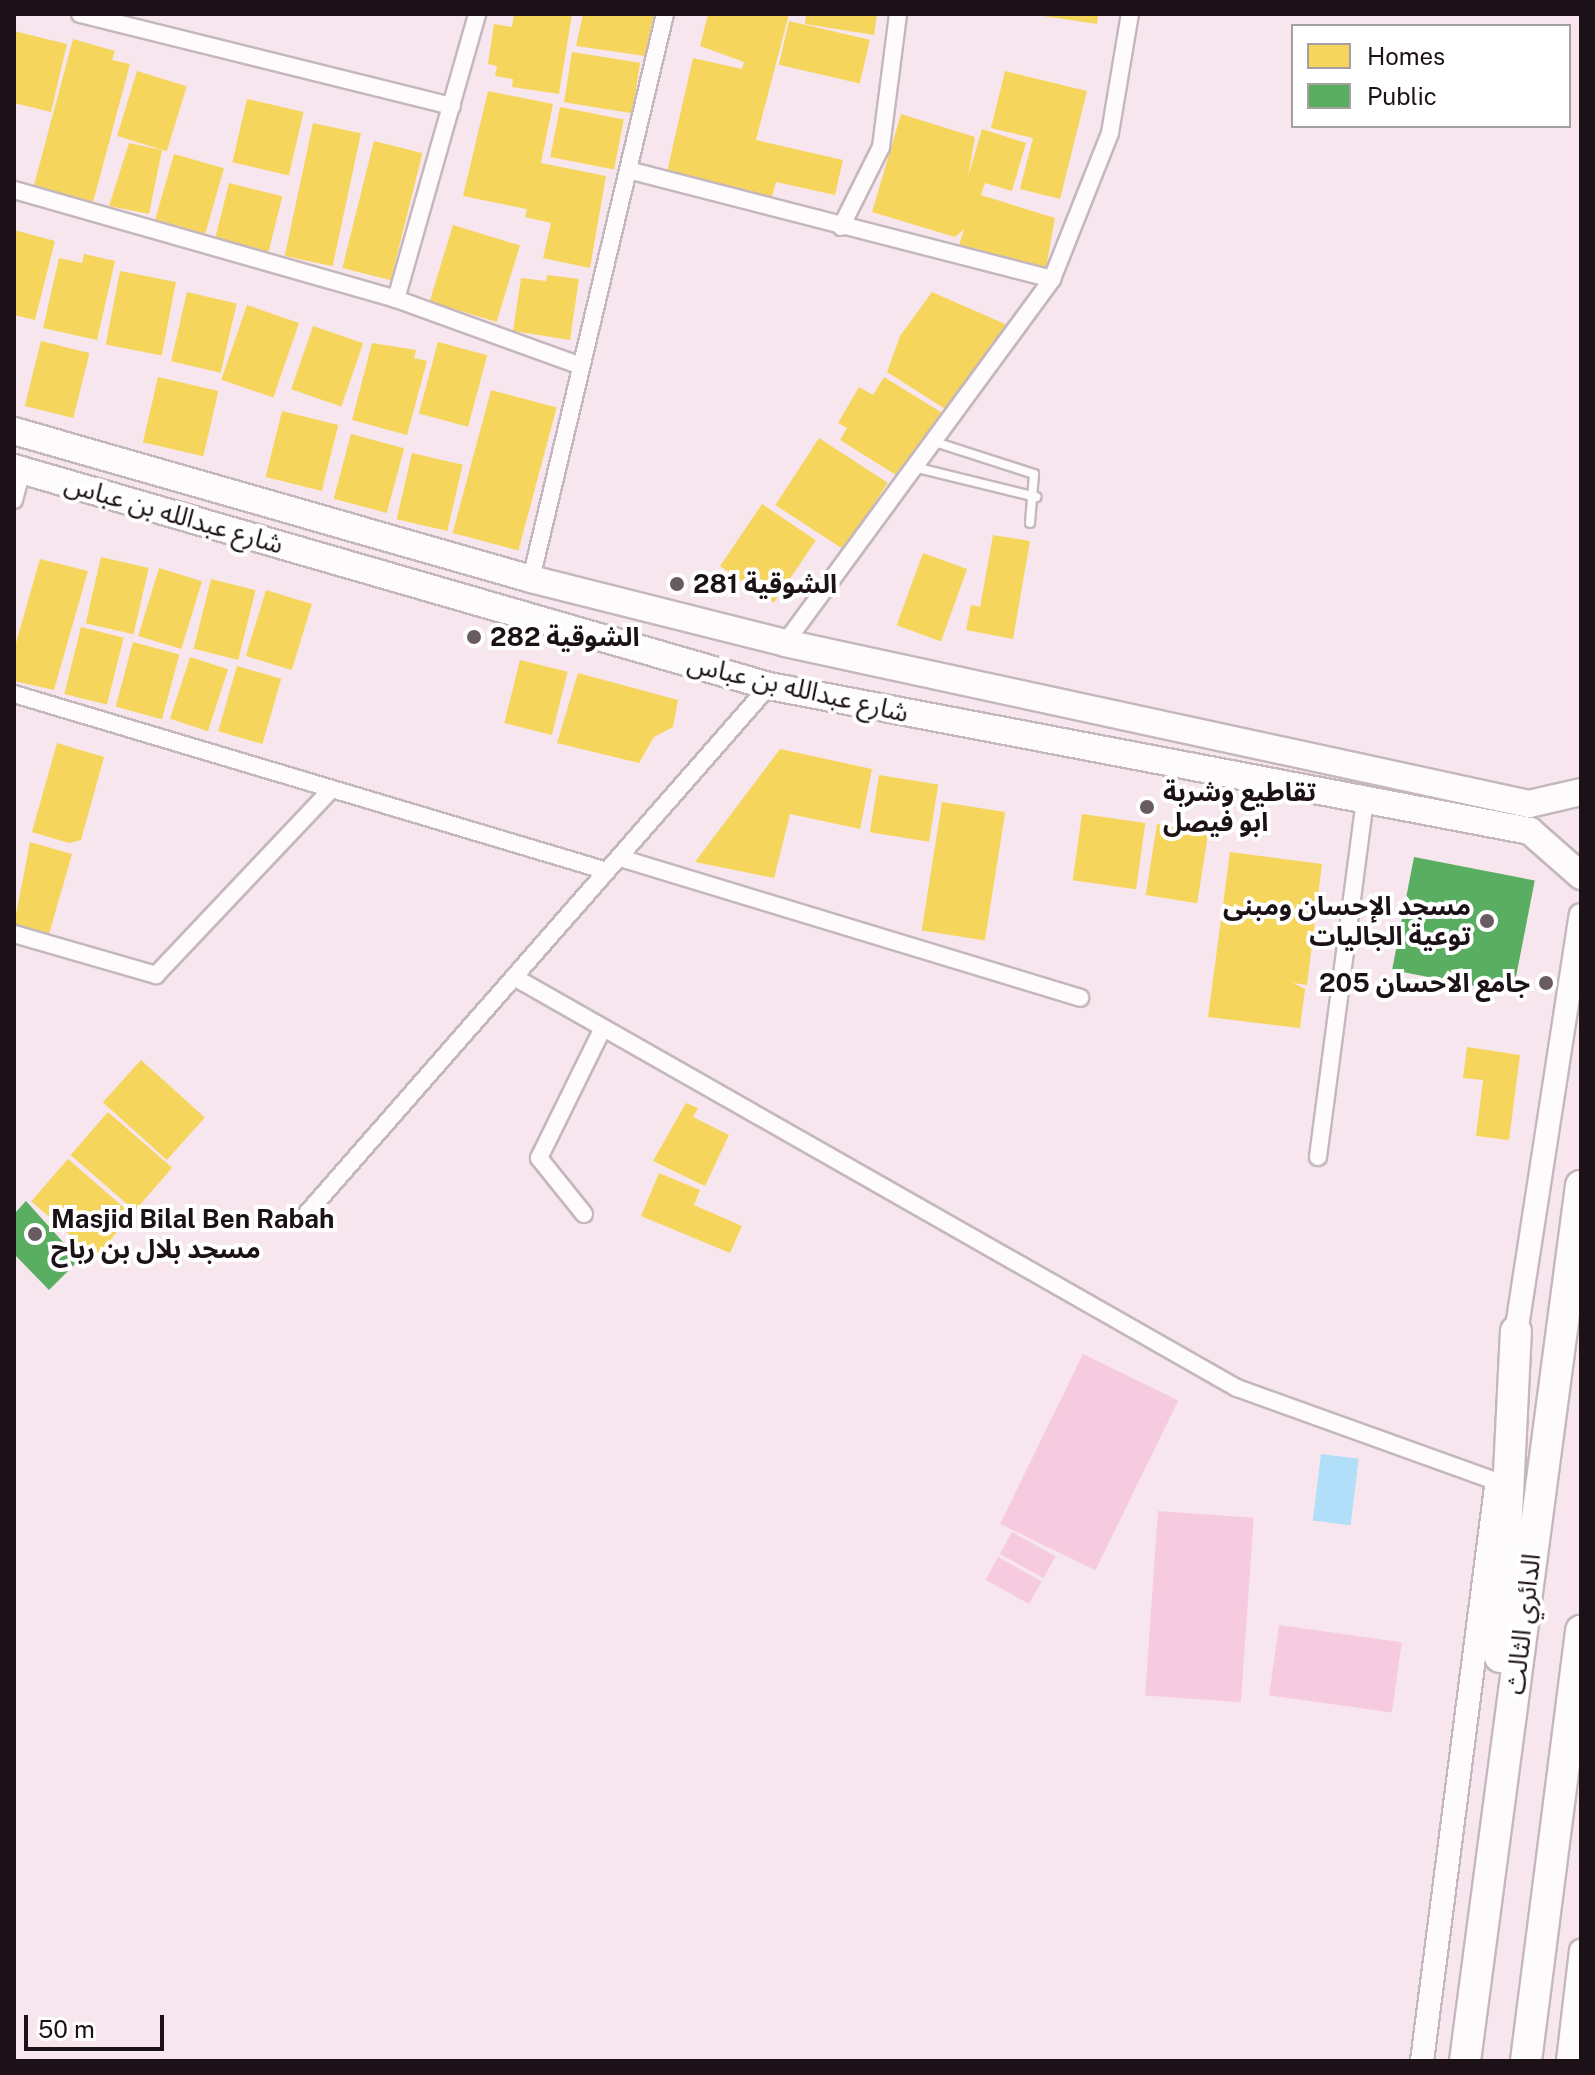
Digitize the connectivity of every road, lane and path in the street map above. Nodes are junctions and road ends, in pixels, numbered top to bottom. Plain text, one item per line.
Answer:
1 (80, 14) edge
2 (477, 14) edge
3 (665, 14) edge
4 (898, 14) edge
5 (1130, 14) edge
6 (452, 106) junction
7 (628, 170) junction
8 (14, 190) edge
9 (841, 227) junction
10 (1052, 279) junction
11 (396, 299) junction
12 (578, 365) junction
13 (14, 431) edge
14 (938, 443) junction
15 (918, 468) junction
16 (18, 469) edge
17 (1036, 497) junction
18 (14, 500) edge
19 (1030, 523) dead end
20 (531, 579) junction
21 (785, 643) junction
22 (769, 686) junction
23 (14, 694) edge
24 (330, 791) junction
25 (1581, 792) edge
26 (1365, 801) junction
27 (620, 858) junction
28 (607, 871) junction
29 (1581, 876) edge
30 (1581, 915) edge
31 (14, 934) edge
32 (514, 977) junction
33 (1080, 998) dead end
34 (603, 1028) junction
35 (1318, 1157) dead end
36 (1581, 1186) edge
37 (584, 1214) dead end
38 (302, 1219) dead end
39 (1516, 1331) junction
40 (1496, 1481) junction
41 (1581, 1631) edge
42 (1581, 1767) edge
43 (1489, 1878) junction
44 (1581, 1951) edge
45 (1538, 1966) junction
46 (1422, 2061) edge
47 (1465, 2061) edge
48 (1526, 2061) edge
49 (1568, 2061) edge

1 - 6 street
2 - 6 street
3 - 7 street
4 - 9 street
5 - 10 street
6 - 11 street
7 - 9 street
7 - 12 street
8 - 11 street
9 - 10 street
10 - 14 street
11 - 12 street
12 - 20 street
13 - 20 main road, شارع عبدالله بن عباس
14 - 15 street
14 - 17 lane
15 - 17 lane
15 - 21 street
16 - 18 street
16 - 22 main road, شارع عبدالله بن عباس
17 - 19 lane
20 - 21 main road, شارع عبدالله بن عباس
21 - 25 main road, شارع عبدالله بن عباس
22 - 26 main road, شارع عبدالله بن عباس
22 - 27 street
23 - 24 street
24 - 28 street
24 - 31 street
26 - 29 main road, شارع عبدالله بن عباس
26 - 35 street
27 - 28 street
27 - 33 street
28 - 32 street
30 - 39 main road
32 - 34 street
32 - 38 street
34 - 37 street
34 - 40 street
36 - 43 highway, الدائري الثالث
39 - 40 main road
39 - 43 highway
40 - 46 main road
41 - 45 highway
42 - 45 highway
43 - 47 highway, الدائري الثالث
44 - 49 main road
45 - 48 highway

